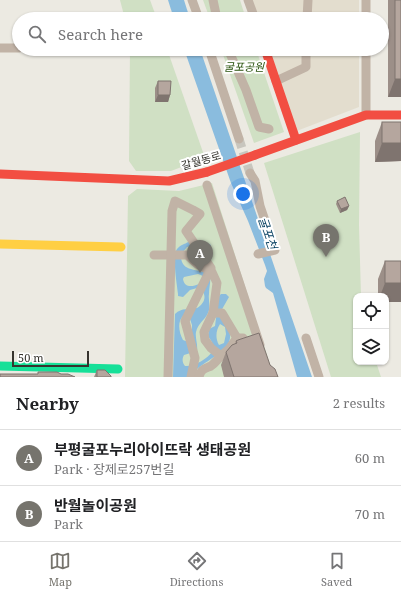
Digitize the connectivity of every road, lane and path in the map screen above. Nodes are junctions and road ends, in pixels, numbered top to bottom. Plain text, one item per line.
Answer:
1 (192, 0) edge
2 (213, 0) edge
3 (248, 0) edge
4 (308, 0) edge
5 (366, 0) edge
6 (196, 12) edge
7 (216, 12) edge
8 (252, 12) edge
9 (307, 12) edge
10 (366, 12) edge
11 (0, 48) edge
12 (12, 48) edge
13 (211, 56) edge
14 (231, 56) edge
15 (267, 56) edge
16 (306, 56) edge
17 (366, 56) edge
18 (276, 81) junction
19 (366, 115) junction
20 (401, 115) edge
21 (269, 128) dead end
22 (239, 139) tunnel mouth
23 (296, 140) junction
24 (250, 173) tunnel mouth
25 (0, 174) edge
26 (207, 185) dead end
27 (0, 244) edge
28 (120, 247) dead end
29 (258, 254) dead end
30 (154, 255) dead end
31 (175, 255) junction
32 (205, 279) junction
33 (216, 313) junction
34 (306, 338) dead end
35 (220, 355) junction
36 (264, 355) edge
37 (0, 366) edge
38 (118, 369) dead end
39 (168, 377) edge
40 (191, 377) edge
41 (199, 377) edge
42 (319, 377) edge

1 - 6 street
2 - 7 street
3 - 8 street
4 - 9 street
5 - 10 street
11 - 12 street
13 - 22 street
14 - 21 street
15 - 18 street
16 - 18 street
17 - 19 street
18 - 23 street
19 - 20 street, 갈월동로
19 - 23 street, 갈월동로
23 - 25 street, 갈월동로, bridge
24 - 29 street
26 - 36 street
27 - 28 street
30 - 31 street
31 - 32 street
31 - 32 street
31 - 39 street
32 - 33 street
32 - 40 street
33 - 35 street
33 - 35 street
34 - 42 street
35 - 41 street
37 - 38 street

